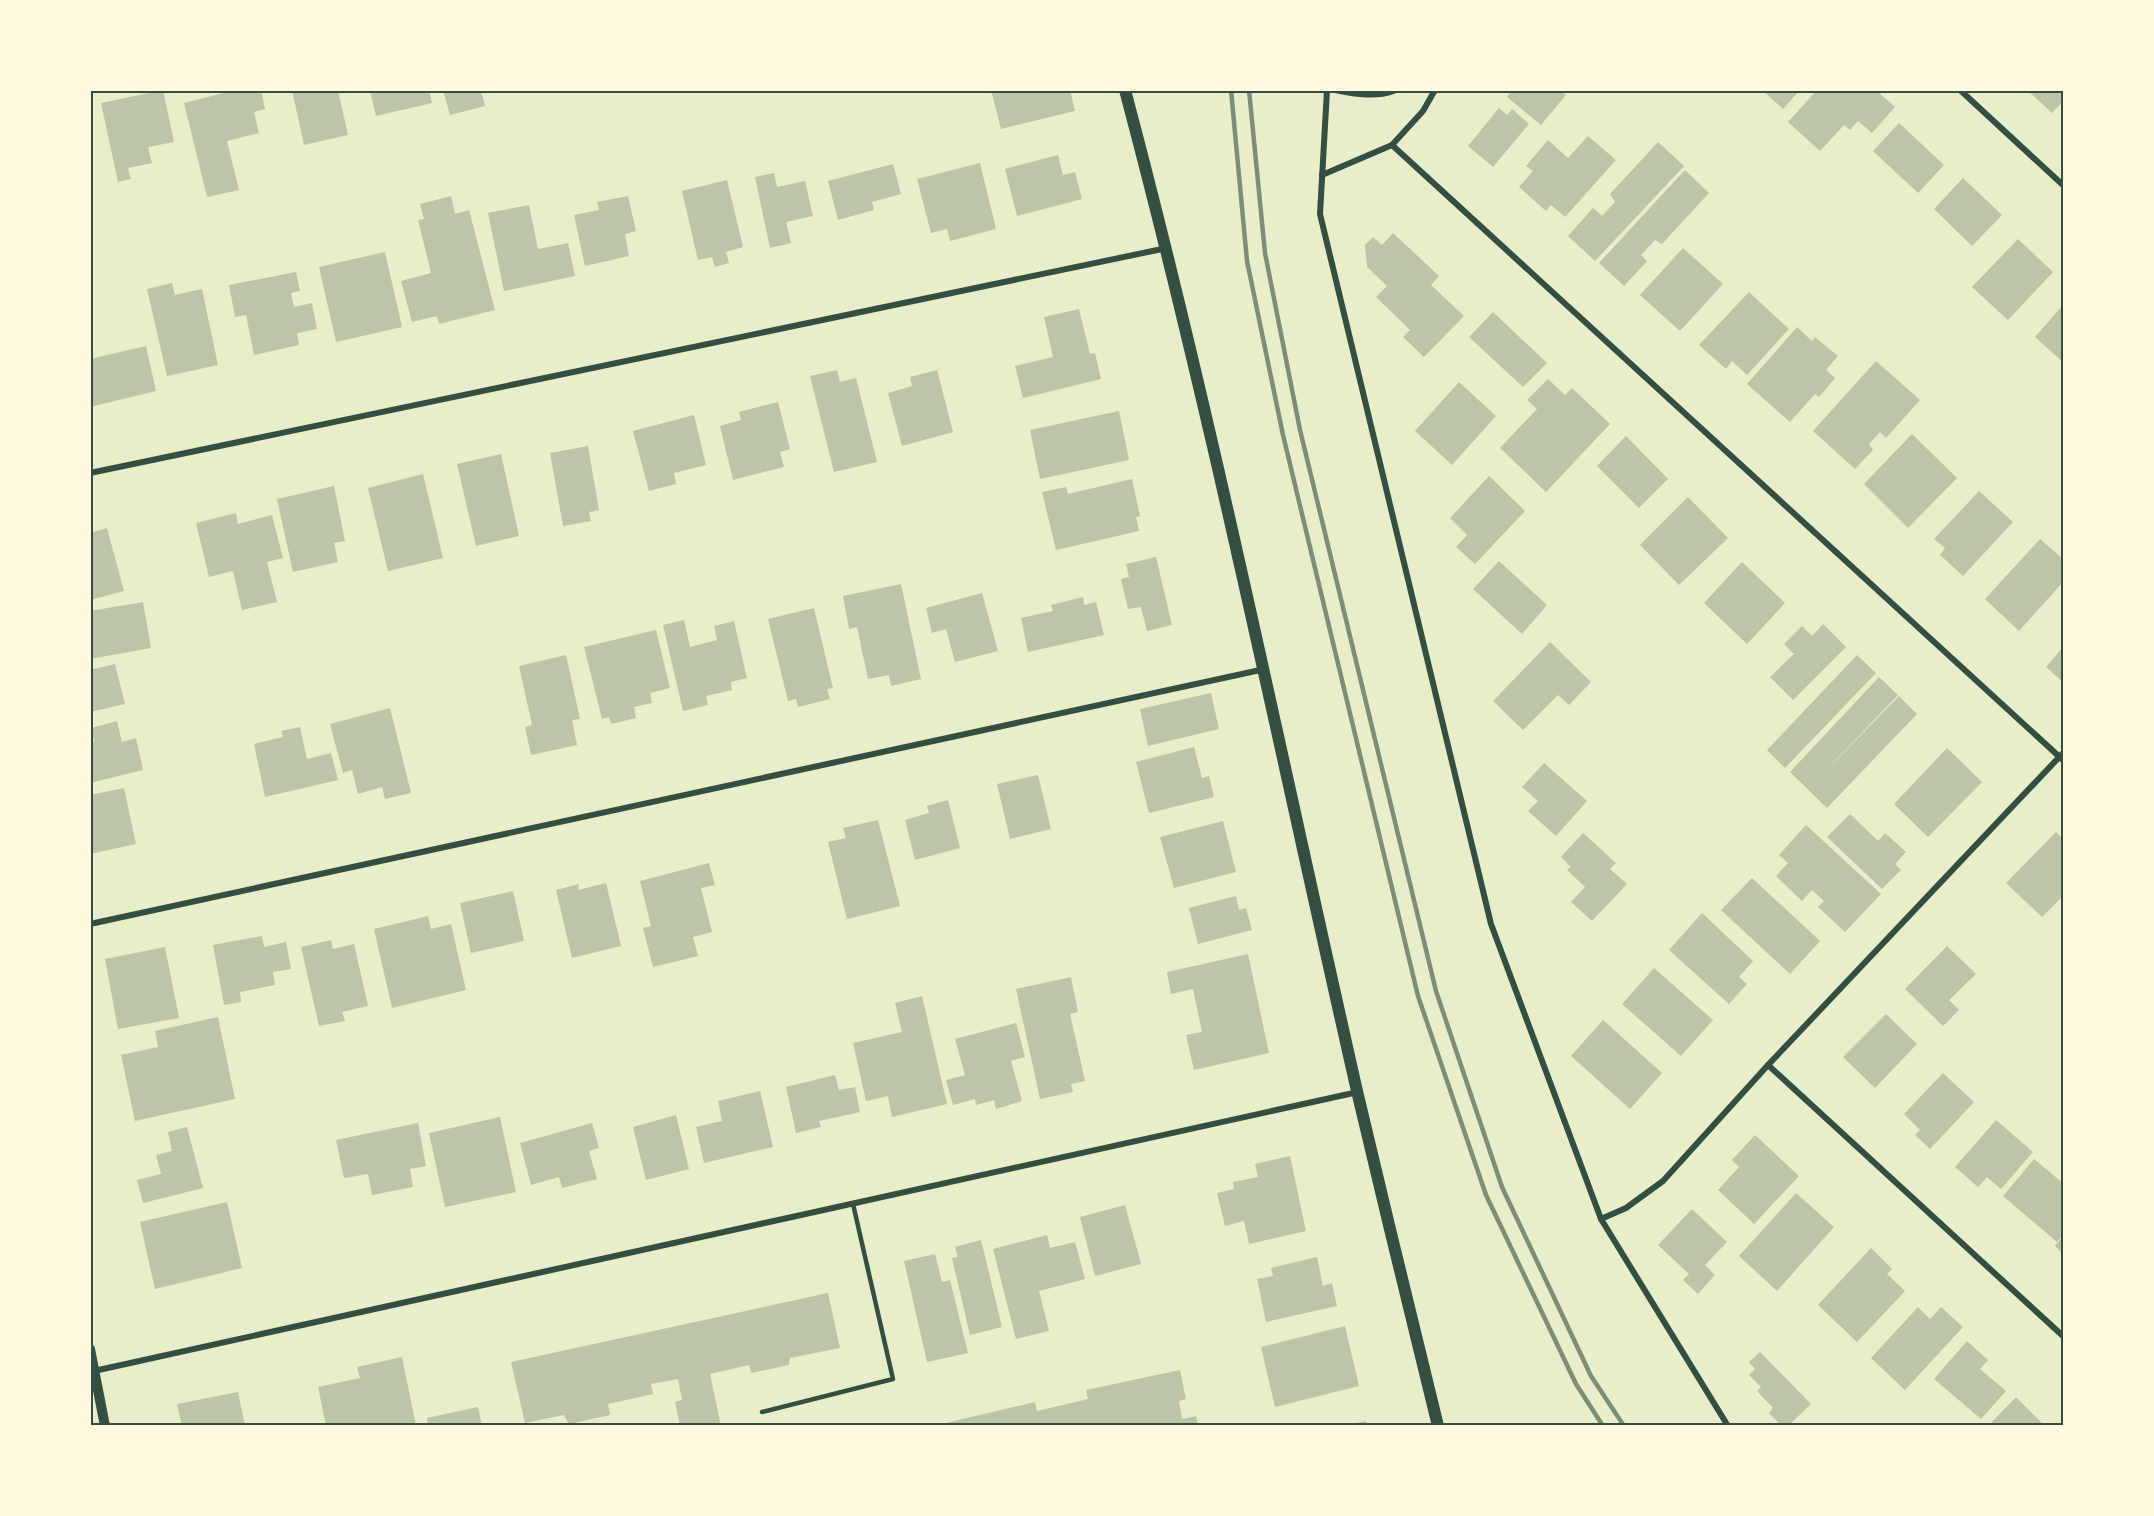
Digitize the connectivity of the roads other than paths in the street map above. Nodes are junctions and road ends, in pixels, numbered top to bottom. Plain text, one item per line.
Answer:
1 (1125, 90) edge
2 (1327, 90) edge
3 (1335, 90) edge
4 (1396, 90) edge
5 (1435, 90) edge
6 (1960, 90) edge
7 (1392, 145) junction
8 (1322, 175) junction
9 (2064, 186) edge
10 (1167, 248) junction
11 (90, 473) edge
12 (1264, 669) junction
13 (2062, 756) edge
14 (90, 924) edge
15 (1768, 1065) junction
16 (1358, 1092) junction
17 (853, 1204) junction
18 (1601, 1220) junction
19 (2064, 1337) edge
20 (90, 1349) edge
21 (94, 1371) junction
22 (762, 1412) dead end
23 (105, 1426) edge
24 (1438, 1426) edge
25 (1728, 1426) edge

1 - 10 main road
2 - 8 street
3 - 4 street
5 - 7 street
6 - 9 street
7 - 8 street
7 - 13 street
8 - 18 street
10 - 11 street
10 - 12 main road
12 - 14 street
12 - 16 main road
13 - 15 street
15 - 18 street
15 - 19 street
16 - 17 street
16 - 24 main road
17 - 21 street
17 - 22 lane
18 - 25 street
20 - 21 street
21 - 23 street

